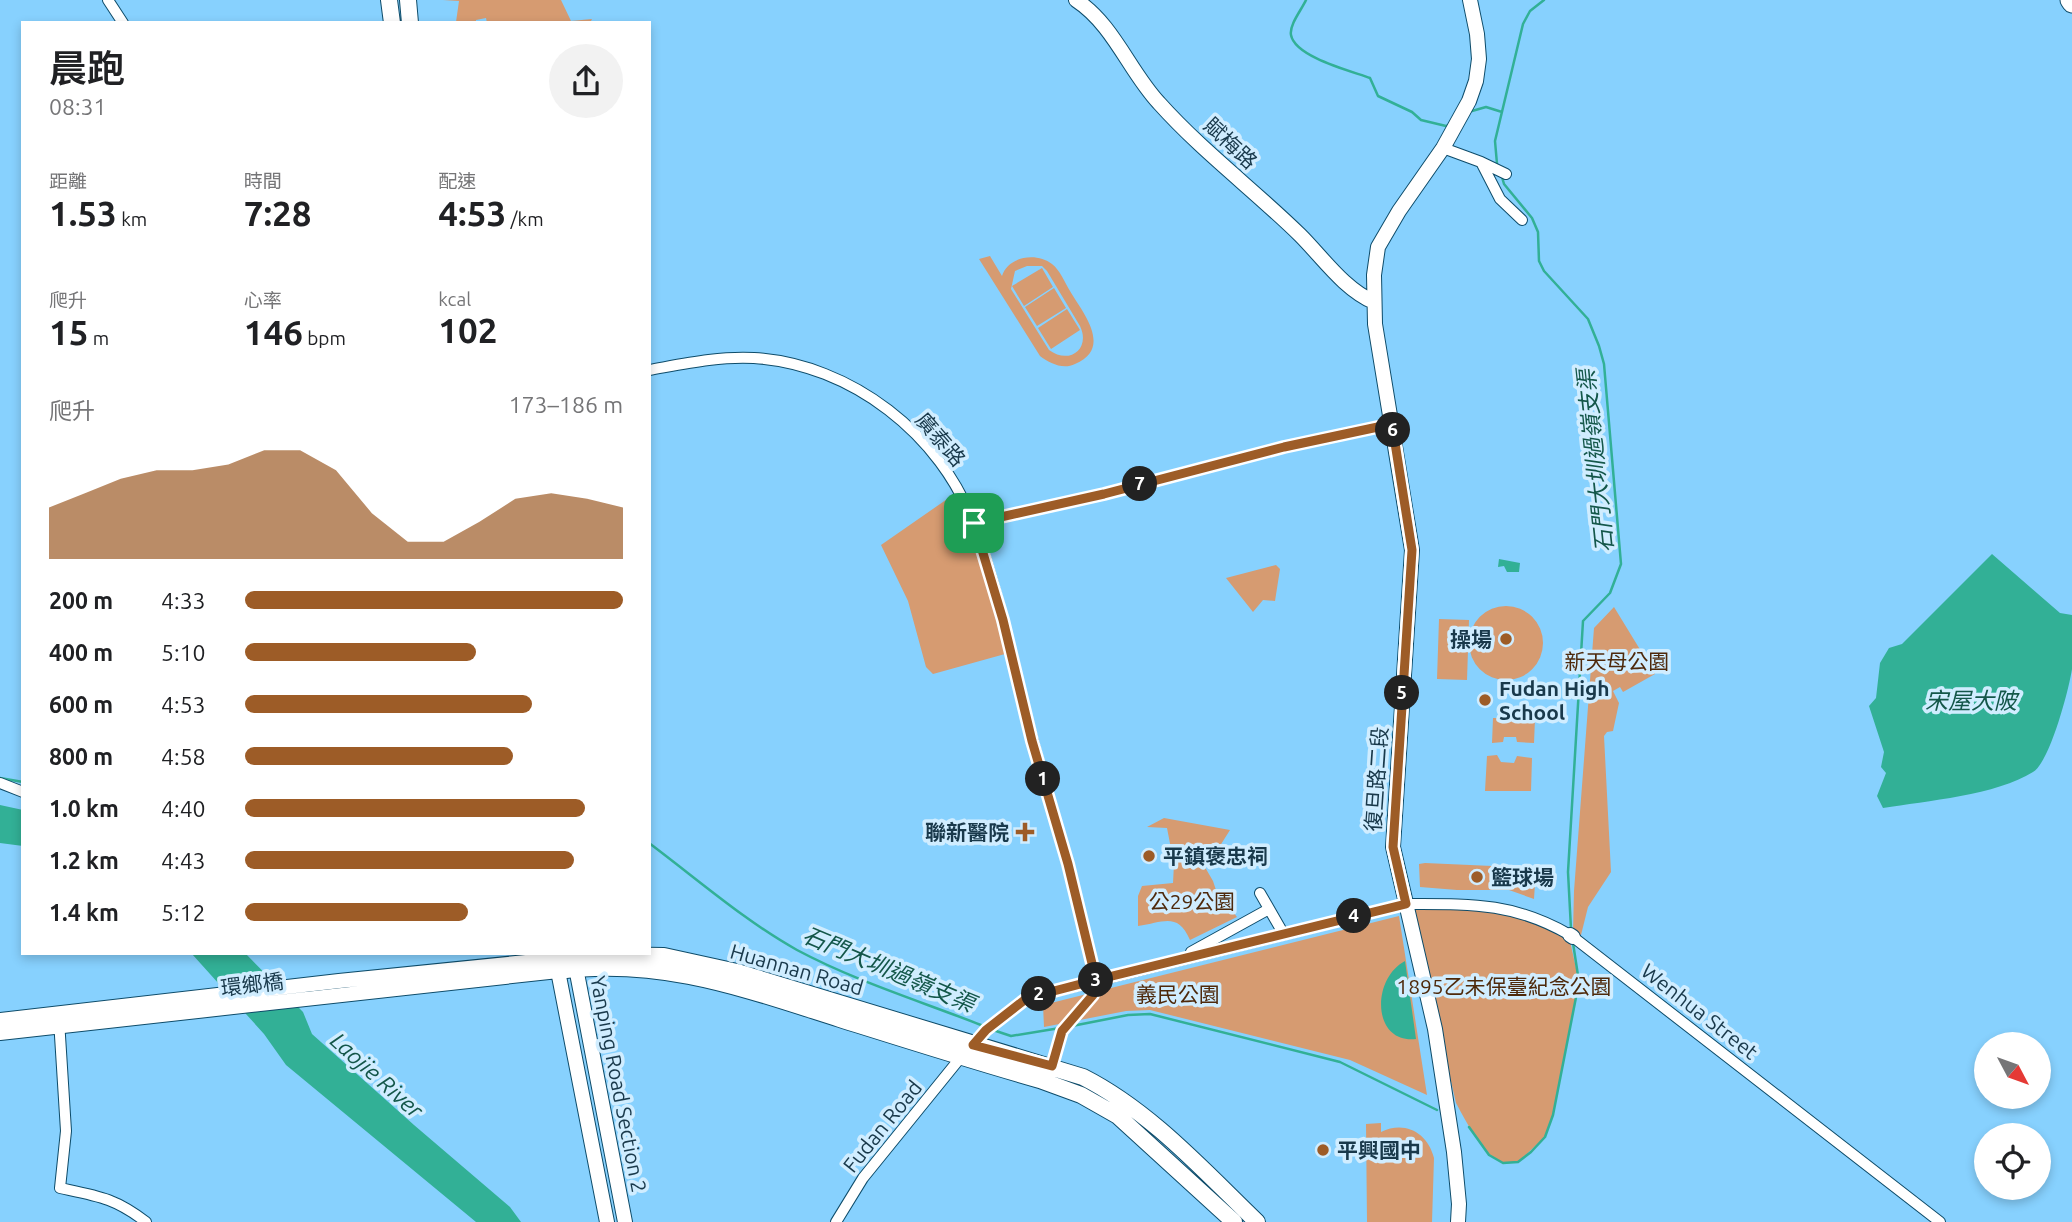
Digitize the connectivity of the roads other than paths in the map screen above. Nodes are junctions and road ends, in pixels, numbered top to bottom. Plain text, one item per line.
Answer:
1 (107, 0) edge
2 (389, 0) edge
3 (408, 0) edge
4 (1076, 0) edge
5 (1470, 0) edge
6 (122, 21) edge
7 (391, 21) edge
8 (410, 21) edge
9 (1443, 148) junction
10 (1481, 162) junction
11 (1502, 172) dead end
12 (1522, 220) dead end
13 (1374, 302) junction
14 (651, 370) edge
15 (1392, 424) junction
16 (974, 523) junction
17 (0, 781) edge
18 (21, 786) edge
19 (21, 791) edge
20 (1260, 893) dead end
21 (1406, 904) junction
22 (1269, 909) junction
23 (1283, 933) junction
24 (1180, 958) junction
25 (565, 961) edge
26 (1096, 980) junction
27 (307, 992) junction
28 (0, 1020) edge
29 (59, 1020) junction
30 (0, 1033) edge
31 (973, 1045) junction
32 (961, 1057) junction
33 (1052, 1066) junction
34 (1237, 1217) edge
35 (146, 1222) edge
36 (607, 1222) edge
37 (625, 1222) edge
38 (836, 1222) edge
39 (1257, 1222) edge
40 (1458, 1222) edge
41 (1940, 1222) edge

1 - 6 street
2 - 7 main road
3 - 8 main road
4 - 13 street, 賦梅路
5 - 9 street
9 - 10 street
9 - 13 street, 復旦路二段
10 - 11 street
10 - 12 street
13 - 15 street, 復旦路二段
14 - 16 street, 廣泰路
15 - 16 street
15 - 21 street, 復旦路二段
16 - 26 street, 廣泰路
17 - 18 street
17 - 19 street
20 - 22 street
21 - 23 street
21 - 40 street, 復旦路二段
21 - 41 street, Wenhua Street
22 - 23 street
22 - 24 street
23 - 24 street
24 - 26 street
25 - 27 street
25 - 31 main road, Huannan Road
25 - 32 main road, Huannan Road
25 - 36 street, Yanping Road Section 2
25 - 37 street, Yanping Road Section 2
26 - 31 street
26 - 33 street
27 - 29 street, 環鄉橋
27 - 29 street, 環鄉橋
28 - 29 street
29 - 30 street
29 - 35 street
31 - 32 street
31 - 33 main road, Huannan Road
32 - 34 main road, Huannan Road
32 - 38 street, Fudan Road
33 - 34 main road, Huannan Road
34 - 39 main road, Huannan Road

